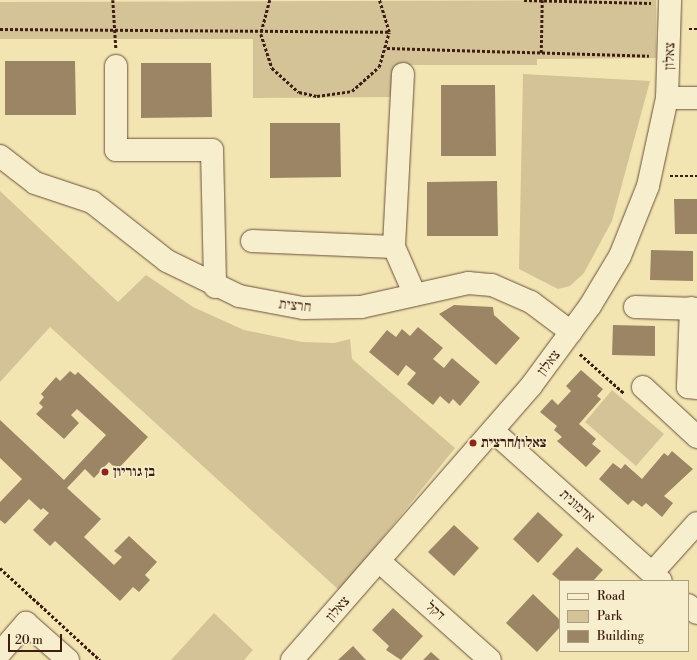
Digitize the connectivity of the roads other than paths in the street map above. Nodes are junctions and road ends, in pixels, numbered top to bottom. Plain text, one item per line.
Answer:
1 (670, 2) edge
2 (116, 66) road end
3 (404, 74) dead end
4 (667, 98) junction
5 (697, 98) edge
6 (0, 156) edge
7 (252, 241) dead end
8 (394, 247) junction
9 (215, 287) junction
10 (415, 295) junction
11 (635, 307) dead end
12 (694, 308) edge
13 (568, 337) junction
14 (643, 388) road end
15 (693, 388) edge
16 (669, 411) junction
17 (493, 431) junction
18 (697, 437) edge
19 (697, 523) edge
20 (380, 562) junction
21 (657, 577) edge
22 (689, 606) edge
23 (697, 613) edge
24 (0, 653) edge
25 (68, 660) edge
26 (292, 660) edge
27 (490, 660) edge

1 - 4 street, צאלון
2 - 9 street
3 - 8 street
4 - 5 street
4 - 13 street, צאלון
6 - 9 street, חרצית
7 - 8 street
8 - 10 street
9 - 10 street, חרצית
10 - 13 street, חרצית
11 - 12 street
12 - 15 street
13 - 17 street, צאלון
14 - 16 street
15 - 16 street
16 - 18 street
17 - 20 street, צאלון
17 - 21 street, אדמונית
19 - 21 street
20 - 26 street, צאלון
20 - 27 street, דקל
22 - 23 street
24 - 25 street

